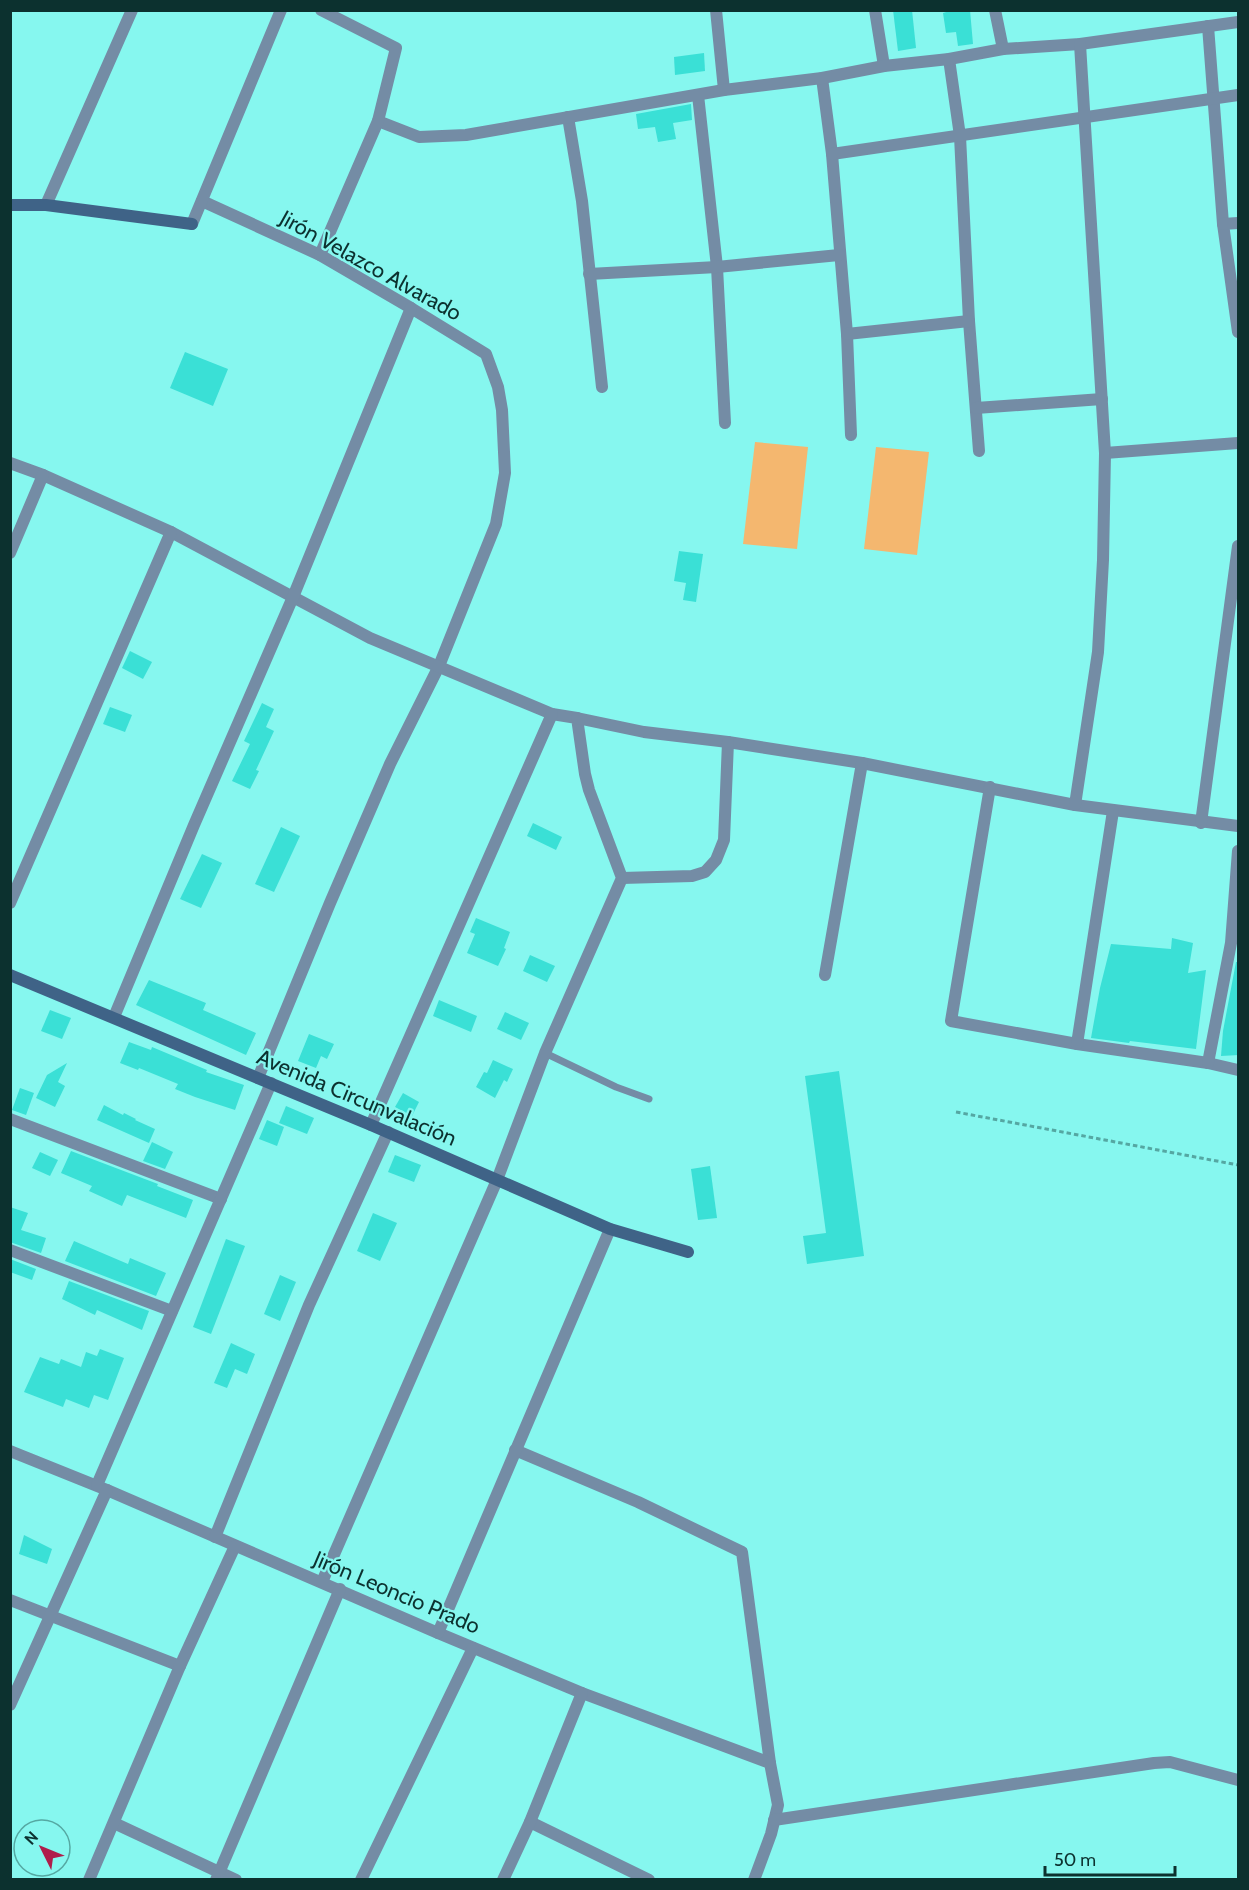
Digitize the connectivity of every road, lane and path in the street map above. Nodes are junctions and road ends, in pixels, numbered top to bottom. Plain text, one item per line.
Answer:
1 (132, 10) edge
2 (281, 10) edge
3 (321, 10) edge
4 (716, 10) edge
5 (875, 10) edge
6 (995, 10) edge
7 (1239, 22) edge
8 (1208, 26) junction
9 (1080, 45) junction
10 (1002, 49) junction
11 (949, 59) junction
12 (884, 66) junction
13 (822, 78) junction
14 (724, 90) junction
15 (1239, 94) edge
16 (698, 95) junction
17 (1214, 97) junction
18 (1085, 116) junction
19 (568, 117) junction
20 (378, 121) junction
21 (960, 136) junction
22 (832, 154) junction
23 (202, 201) junction
24 (10, 205) edge
25 (46, 205) junction
26 (1239, 223) edge
27 (1223, 224) junction
28 (320, 255) junction
29 (839, 255) junction
30 (717, 267) junction
31 (589, 274) junction
32 (411, 308) junction
33 (969, 321) junction
34 (1239, 332) edge
35 (847, 334) junction
36 (602, 387) dead end
37 (1102, 399) junction
38 (976, 408) junction
39 (725, 423) dead end
40 (851, 435) dead end
41 (1239, 442) edge
42 (979, 451) dead end
43 (1105, 453) junction
44 (10, 463) edge
45 (43, 475) junction
46 (171, 532) junction
47 (1239, 546) edge
48 (10, 553) edge
49 (293, 597) junction
50 (439, 666) junction
51 (552, 714) junction
52 (578, 718) junction
53 (728, 742) junction
54 (862, 763) junction
55 (990, 787) junction
56 (1075, 805) junction
57 (1113, 811) junction
58 (1202, 823) junction
59 (1239, 826) edge
60 (1239, 851) edge
61 (622, 878) junction
62 (10, 903) edge
63 (1235, 944) edge
64 (10, 975) edge
65 (825, 975) dead end
66 (114, 1017) junction
67 (1077, 1044) junction
68 (545, 1053) junction
69 (1208, 1063) junction
70 (1239, 1070) edge
71 (258, 1078) junction
72 (271, 1083) junction
73 (649, 1099) dead end
74 (957, 1112) dead end
75 (10, 1119) edge
76 (371, 1125) junction
77 (388, 1132) junction
78 (1239, 1165) edge
79 (497, 1180) junction
80 (220, 1199) junction
81 (610, 1229) junction
82 (10, 1250) edge
83 (688, 1252) dead end
84 (172, 1311) junction
85 (515, 1450) junction
86 (10, 1451) edge
87 (102, 1488) junction
88 (215, 1537) junction
89 (235, 1545) junction
90 (322, 1581) junction
91 (340, 1589) junction
92 (10, 1600) edge
93 (51, 1614) junction
94 (438, 1633) junction
95 (473, 1648) junction
96 (180, 1666) junction
97 (582, 1693) junction
98 (10, 1706) edge
99 (770, 1762) junction
100 (1239, 1780) edge
101 (774, 1820) junction
102 (530, 1822) junction
103 (114, 1823) junction
104 (218, 1876) edge
105 (89, 1880) edge
106 (236, 1880) edge
107 (361, 1880) edge
108 (503, 1880) edge
109 (649, 1880) edge
110 (754, 1880) edge

1 - 25 street
2 - 23 street
3 - 20 street
4 - 14 street
5 - 12 street
6 - 10 street
7 - 8 street
8 - 9 street
8 - 17 street
9 - 10 street
9 - 18 street
10 - 11 street
11 - 12 street
11 - 21 street
12 - 13 street
13 - 14 street
13 - 22 street
14 - 16 street
15 - 17 street
16 - 19 street
16 - 30 street
17 - 18 street
17 - 27 street
18 - 21 street
18 - 37 street
19 - 20 street
19 - 31 street
20 - 28 street
21 - 22 street
21 - 33 street
22 - 29 street
23 - 25 street
23 - 28 street, Jirón Velazco Alvarado
24 - 25 street
26 - 27 street
27 - 34 street
28 - 32 street, Jirón Velazco Alvarado
29 - 30 street
29 - 35 street
30 - 31 street
30 - 39 street
31 - 36 street
32 - 49 street
32 - 50 street, Jirón Velazco Alvarado
33 - 35 street
33 - 38 street
35 - 40 street
37 - 38 street
37 - 43 street
38 - 42 street
41 - 43 street
43 - 56 street
44 - 45 street
45 - 46 street
45 - 48 street
46 - 49 street
46 - 62 street
47 - 58 street
49 - 50 street
49 - 66 street
50 - 51 street
50 - 71 street, Jirón Velazco Alvarado
51 - 52 street
51 - 76 street
52 - 53 street
52 - 61 street
53 - 54 street
53 - 61 street
54 - 55 street
54 - 65 street
55 - 56 street
55 - 67 street
56 - 57 street
57 - 58 street
57 - 67 street
58 - 59 street
60 - 63 street
61 - 68 street
63 - 69 street
64 - 66 street, Avenida Circunvalación
66 - 71 street, Avenida Circunvalación
67 - 69 street
68 - 73 lane
68 - 79 street
69 - 70 street
71 - 72 street, Avenida Circunvalación
72 - 76 street, Avenida Circunvalación
72 - 80 street
74 - 78 path
75 - 80 street
76 - 77 street, Avenida Circunvalación
77 - 79 street, Avenida Circunvalación
77 - 88 street
79 - 81 street, Avenida Circunvalación
79 - 90 street
80 - 84 street
81 - 83 street, Avenida Circunvalación
81 - 85 street
82 - 84 street
84 - 87 street
85 - 94 street
85 - 99 street
86 - 87 street, Jirón Leoncio Prado
87 - 88 street, Jirón Leoncio Prado
87 - 93 street
88 - 89 street, Jirón Leoncio Prado
89 - 90 street, Jirón Leoncio Prado
89 - 96 street
90 - 91 street, Jirón Leoncio Prado
91 - 94 street, Jirón Leoncio Prado
91 - 104 street
92 - 93 street
93 - 96 street
93 - 98 street
94 - 95 street, Jirón Leoncio Prado
95 - 97 street, Jirón Leoncio Prado
95 - 107 street
96 - 103 street
97 - 99 street, Jirón Leoncio Prado
97 - 102 street
99 - 101 street
100 - 101 street
101 - 110 street
102 - 108 street
102 - 109 street
103 - 104 street
103 - 105 street
104 - 106 street

